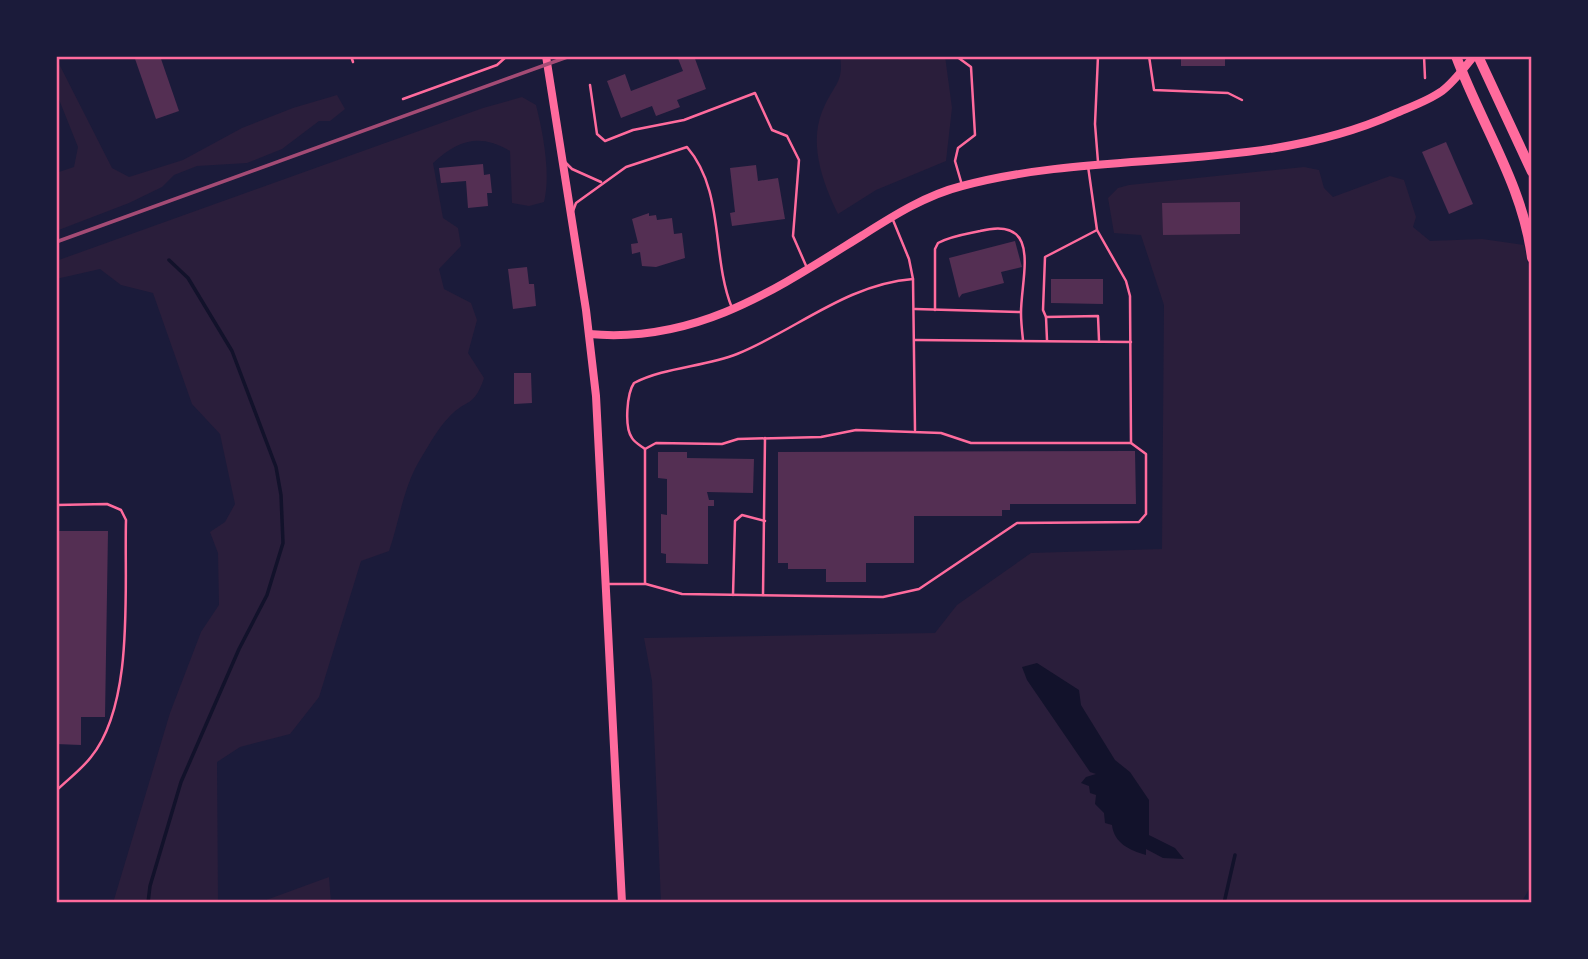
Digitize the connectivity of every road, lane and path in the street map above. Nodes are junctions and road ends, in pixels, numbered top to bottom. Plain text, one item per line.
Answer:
1 (351, 56) edge
2 (507, 56) edge
3 (546, 56) edge
4 (956, 56) edge
5 (1098, 56) edge
6 (1149, 56) edge
7 (1424, 56) edge
8 (1456, 56) edge
9 (1476, 56) edge
10 (354, 62) dead end
11 (1461, 71) junction
12 (1425, 78) dead end
13 (590, 85) dead end
14 (403, 99) dead end
15 (1242, 100) dead end
16 (561, 157) junction
17 (1099, 165) junction
18 (1088, 166) junction
19 (1532, 172) edge
20 (601, 182) junction
21 (962, 185) junction
22 (572, 216) junction
23 (892, 217) junction
24 (1097, 230) junction
25 (1532, 258) edge
26 (808, 270) junction
27 (913, 279) junction
28 (915, 309) junction
29 (935, 310) junction
30 (733, 311) junction
31 (1021, 312) junction
32 (1046, 317) junction
33 (589, 334) junction
34 (915, 340) junction
35 (1023, 340) junction
36 (1047, 340) junction
37 (1100, 341) junction
38 (1131, 342) junction
39 (915, 430) junction
40 (765, 438) junction
41 (1131, 443) junction
42 (645, 449) junction
43 (56, 505) edge
44 (765, 520) junction
45 (645, 584) junction
46 (605, 585) junction
47 (733, 595) junction
48 (763, 595) junction
49 (56, 792) edge
50 (622, 903) edge

1 - 10 lane
2 - 14 lane
3 - 16 main road
4 - 21 lane
5 - 17 lane
6 - 15 lane
7 - 12 path
8 - 11 highway
9 - 11 main road
9 - 19 highway
11 - 17 main road
11 - 25 highway
13 - 26 lane
16 - 20 lane
16 - 22 main road
17 - 18 main road
18 - 21 main road
18 - 24 lane
20 - 22 lane
20 - 30 lane
21 - 23 main road
22 - 33 main road
23 - 26 main road
23 - 27 lane
24 - 32 lane
24 - 38 lane
26 - 30 main road
27 - 28 lane
27 - 42 lane
28 - 29 lane
28 - 34 lane
29 - 31 lane
29 - 31 lane
30 - 33 main road
31 - 35 lane
32 - 36 lane
32 - 37 lane
33 - 46 main road
34 - 35 lane
34 - 39 lane
35 - 36 lane
36 - 37 lane
37 - 38 lane
38 - 41 lane
39 - 40 lane
39 - 41 lane
40 - 42 lane
40 - 44 lane
41 - 48 lane
42 - 45 lane
43 - 49 lane
44 - 47 lane
44 - 48 lane
45 - 46 lane
45 - 47 lane
46 - 50 main road
47 - 48 lane

